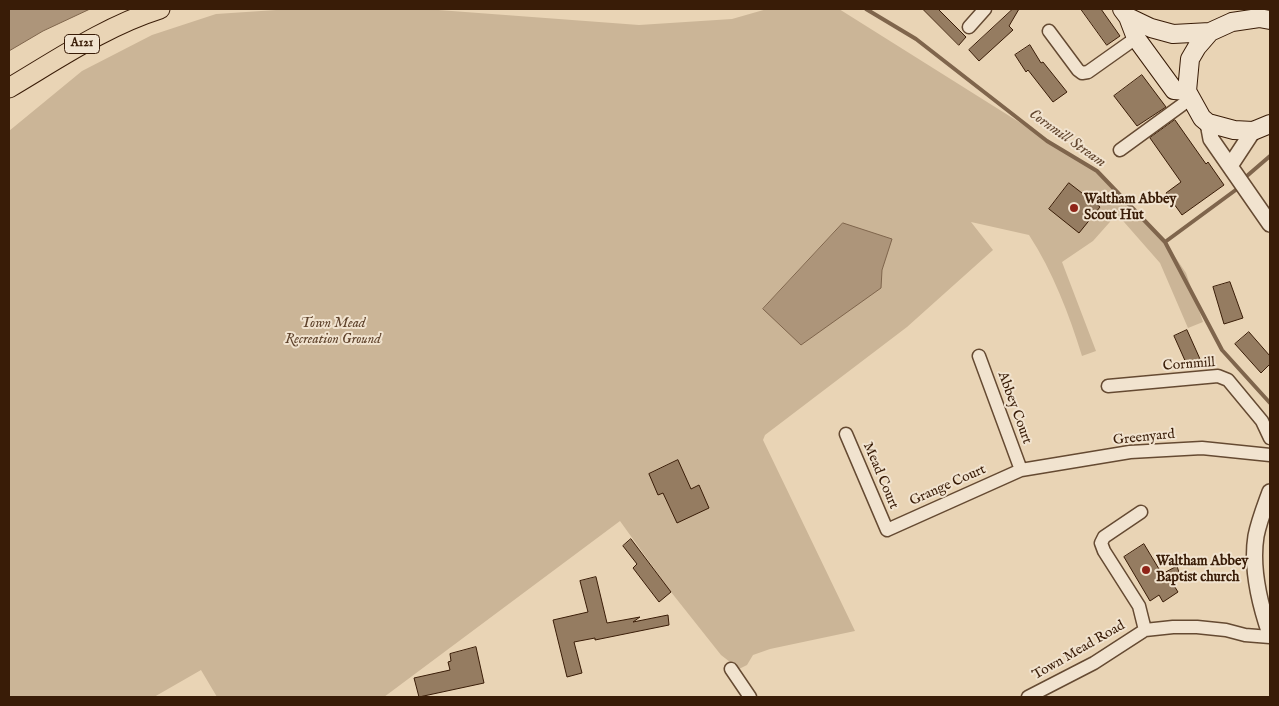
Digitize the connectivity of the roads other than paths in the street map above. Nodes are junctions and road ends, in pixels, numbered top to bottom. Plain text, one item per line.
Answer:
1 (160, 9) edge
2 (985, 9) edge
3 (1125, 13) edge
4 (1270, 20) edge
5 (969, 27) dead end
6 (1048, 32) dead end
7 (1210, 32) junction
8 (1136, 38) junction
9 (9, 88) edge
10 (1188, 95) junction
11 (1208, 123) junction
12 (1270, 124) edge
13 (1252, 131) junction
14 (1120, 150) dead end
15 (1230, 166) junction
16 (1270, 224) edge
17 (979, 356) dead end
18 (1108, 386) dead end
19 (846, 434) dead end
20 (1270, 438) edge
21 (1270, 455) edge
22 (1021, 470) junction
23 (1270, 492) edge
24 (1141, 512) dead end
25 (887, 530) joint
26 (1145, 630) junction
27 (1270, 636) edge
28 (731, 669) dead end
29 (750, 697) edge
30 (1028, 697) edge

1 - 9 main road, A121
2 - 5 street
3 - 7 main road
3 - 8 main road
4 - 7 main road
6 - 8 street
7 - 10 main road
8 - 10 main road
10 - 11 main road
10 - 14 street
11 - 13 main road
11 - 15 street
12 - 13 main road
13 - 15 street
15 - 16 street
17 - 22 street, Abbey Court
18 - 20 street, Cornmill
19 - 25 street, Mead Court
21 - 22 street, Greenyard
22 - 25 street, Grange Court
23 - 27 street
24 - 26 street
26 - 27 street
26 - 30 street, Town Mead Road
28 - 29 street

